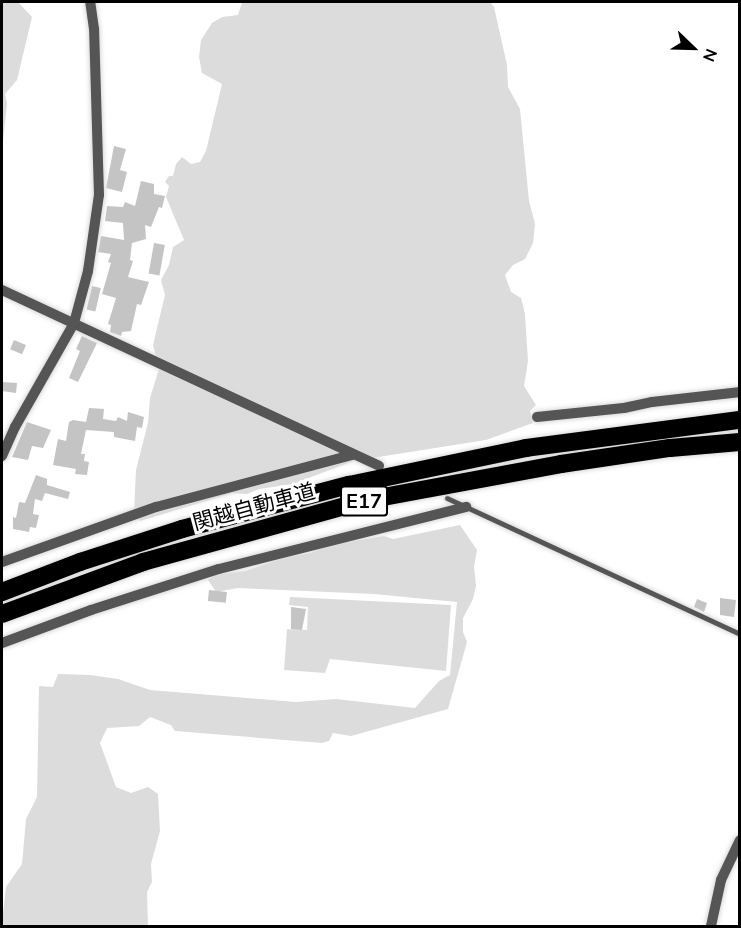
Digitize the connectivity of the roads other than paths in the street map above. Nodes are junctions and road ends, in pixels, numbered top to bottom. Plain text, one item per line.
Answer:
1 (90, 2) edge
2 (2, 290) edge
3 (74, 323) junction
4 (740, 392) edge
5 (537, 417) dead end
6 (740, 420) edge
7 (740, 442) edge
8 (352, 455) junction
9 (2, 456) edge
10 (379, 466) dead end
11 (447, 498) dead end
12 (466, 507) junction
13 (2, 562) edge
14 (2, 592) edge
15 (2, 614) edge
16 (740, 634) edge
17 (2, 643) edge
18 (740, 840) edge
19 (711, 927) edge

1 - 3 street
2 - 3 street
3 - 8 street
3 - 9 street
4 - 5 street
6 - 14 highway, 関越自動車道 / E17
7 - 15 highway, 関越自動車道 / E17
8 - 10 street
8 - 13 street
11 - 12 lane
12 - 16 lane
12 - 17 street
18 - 19 street

